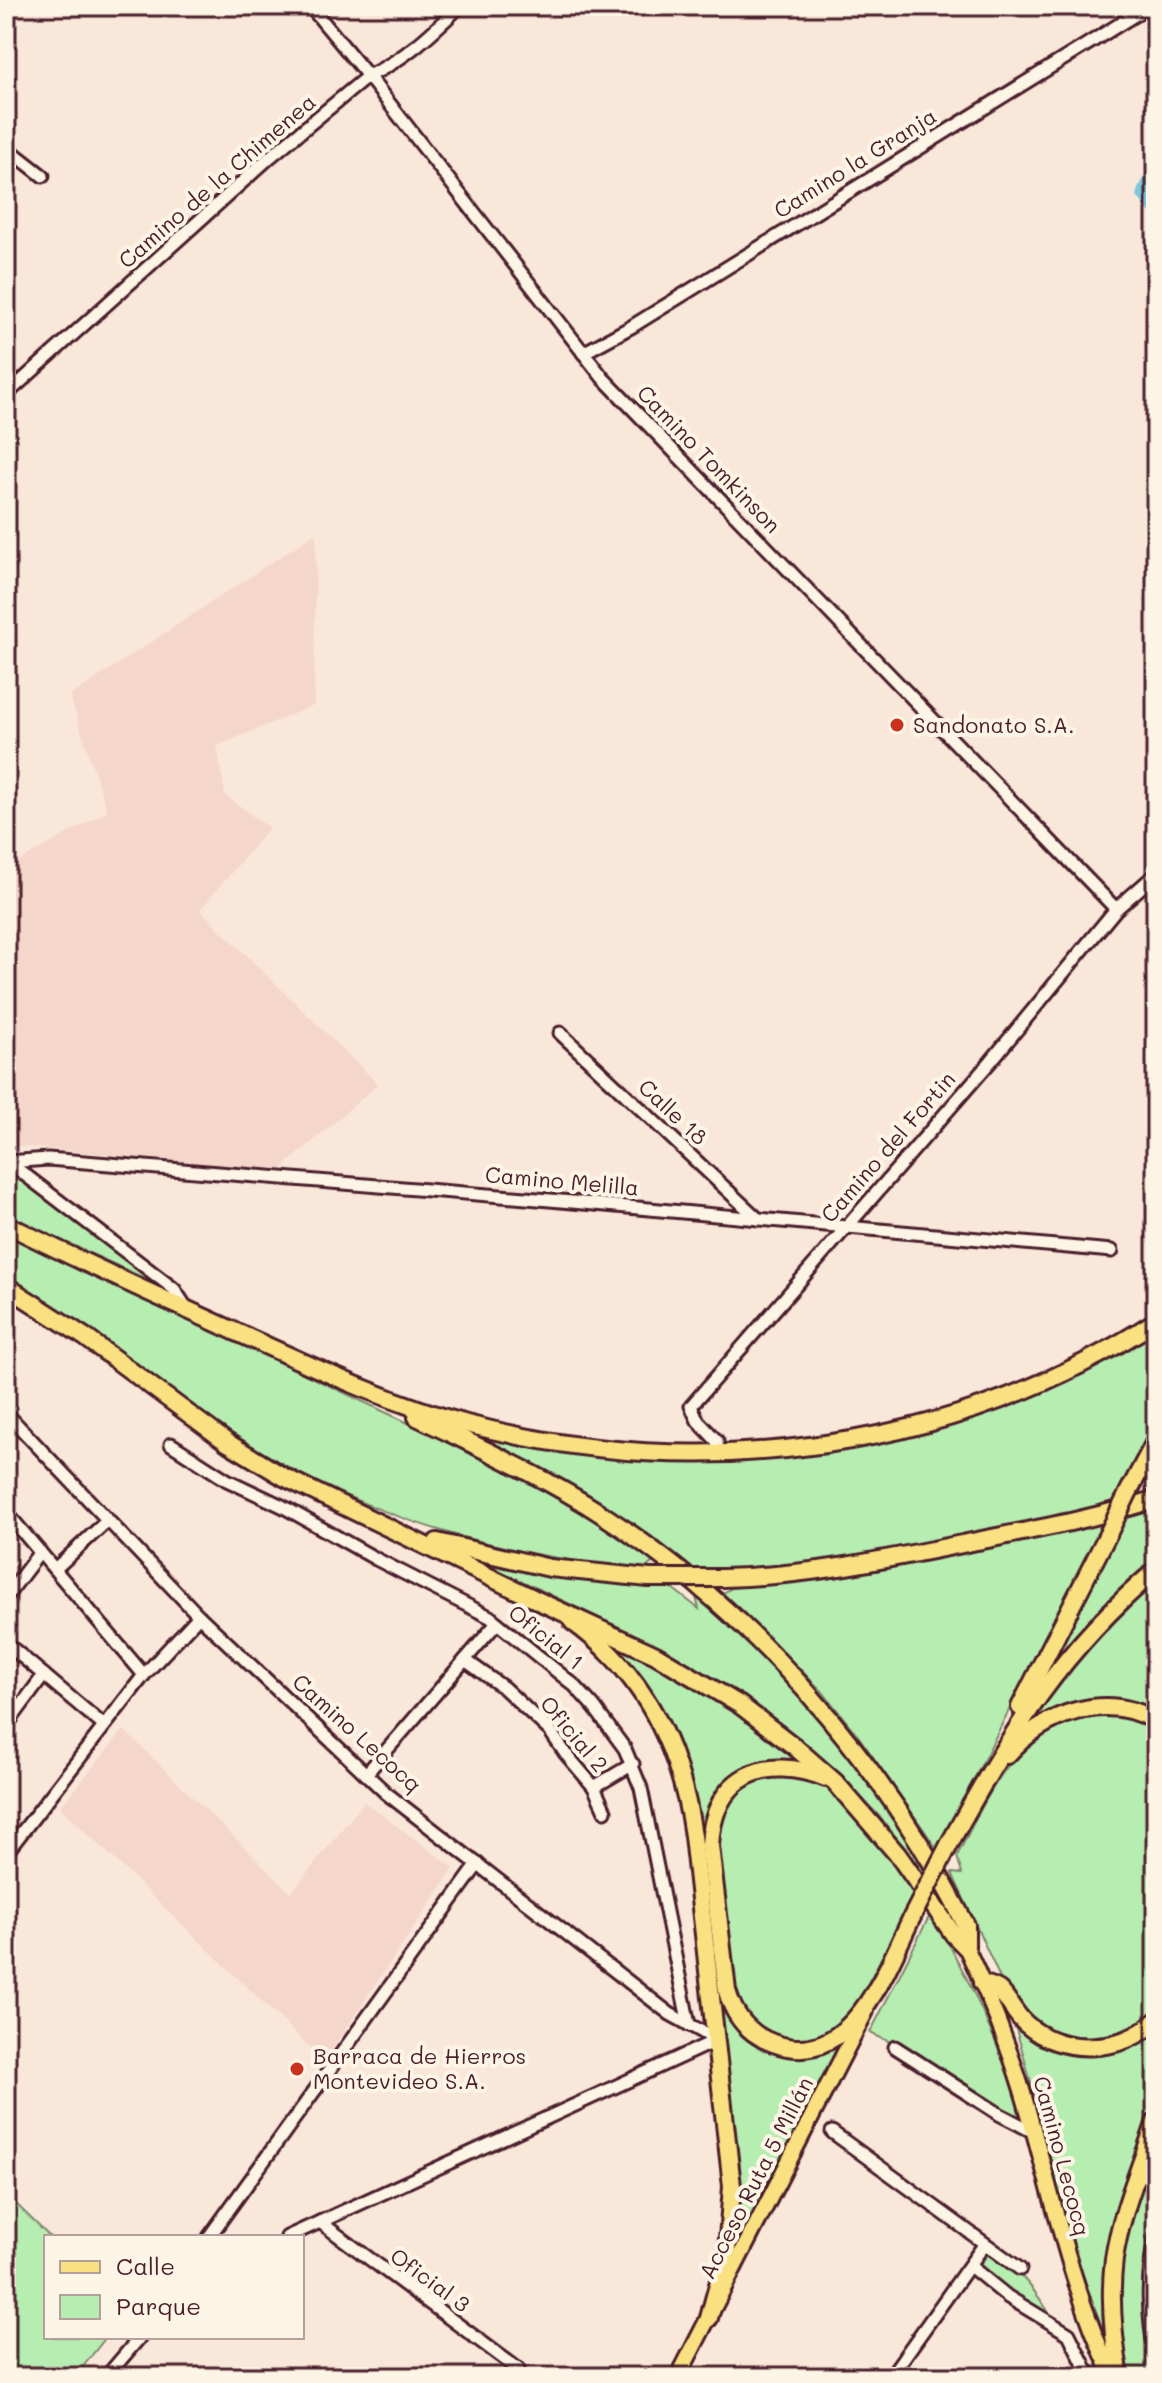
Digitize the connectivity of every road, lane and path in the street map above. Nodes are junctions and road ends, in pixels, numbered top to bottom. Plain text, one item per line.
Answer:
1 (310, 6) edge
2 (460, 6) edge
3 (1149, 6) edge
4 (368, 76) junction
5 (6, 147) edge
6 (43, 176) dead end
7 (583, 353) junction
8 (6, 395) edge
9 (1156, 874) edge
10 (1116, 909) junction
11 (560, 1033) dead end
12 (7, 1161) edge
13 (758, 1219) junction
14 (6, 1224) edge
15 (845, 1227) junction
16 (1112, 1251) dead end
17 (6, 1286) edge
18 (188, 1310) junction
19 (1156, 1321) edge
20 (351, 1384) junction
21 (7, 1417) edge
22 (1156, 1440) edge
23 (171, 1444) dead end
24 (718, 1454) junction
25 (1156, 1499) edge
26 (6, 1512) edge
27 (108, 1520) junction
28 (380, 1521) junction
29 (40, 1552) junction
30 (55, 1569) junction
31 (1156, 1570) edge
32 (6, 1597) edge
33 (545, 1604) junction
34 (199, 1616) junction
35 (497, 1623) junction
36 (6, 1643) edge
37 (465, 1660) junction
38 (44, 1675) junction
39 (144, 1675) junction
40 (1156, 1721) edge
41 (103, 1725) junction
42 (6, 1726) edge
43 (633, 1764) junction
44 (366, 1774) junction
45 (835, 1782) junction
46 (983, 1784) junction
47 (594, 1787) junction
48 (605, 1811) dead end
49 (6, 1853) edge
50 (478, 1864) junction
51 (966, 1947) junction
52 (982, 1983) junction
53 (872, 2000) junction
54 (1156, 2021) edge
55 (689, 2025) junction
56 (717, 2040) junction
57 (895, 2047) dead end
58 (1156, 2121) edge
59 (832, 2132) dead end
60 (1034, 2132) junction
61 (320, 2222) junction
62 (210, 2235) edge
63 (291, 2235) edge
64 (1156, 2235) edge
65 (984, 2245) junction
66 (970, 2266) junction
67 (1020, 2269) dead end
68 (709, 2318) junction
69 (138, 2339) edge
70 (1156, 2359) edge
71 (515, 2373) edge
72 (106, 2377) edge
73 (678, 2377) edge
74 (890, 2377) edge
75 (1090, 2377) edge
76 (1113, 2377) edge
77 (1120, 2377) edge

1 - 4 street, Camino Tomkinson
2 - 4 street, Camino de la Chimenea
3 - 7 street, Camino la Granja
4 - 7 street, Camino Tomkinson
4 - 8 street, Camino de la Chimenea
5 - 6 street
7 - 10 street, Camino Tomkinson
9 - 10 street, Camino del Fortin
10 - 15 street, Camino del Fortin
11 - 13 street, Calle 18
12 - 13 street, Camino Melilla
12 - 18 street, Camino Melilla
13 - 15 street, Camino Melilla
14 - 18 highway
15 - 16 street, Camino Melilla
15 - 24 street, Camino del Fortin
17 - 28 highway
18 - 20 highway
19 - 24 highway
20 - 24 highway
20 - 51 highway
21 - 27 street, Camino Lecocq
22 - 46 highway, bridge
23 - 35 street, Oficial 1
25 - 28 highway, bridge
26 - 29 street
27 - 30 street
27 - 34 street, Camino Lecocq
28 - 33 highway
29 - 30 street
29 - 32 street
30 - 39 street
31 - 46 highway
33 - 45 highway
33 - 56 highway
34 - 39 street
34 - 44 street, Camino Lecocq
35 - 37 street
35 - 43 street, Oficial 1
36 - 38 street
37 - 44 street
37 - 47 street, Oficial 2
38 - 41 street
38 - 42 street
39 - 41 street
40 - 46 highway
41 - 49 street
43 - 47 street
43 - 55 street, Oficial 1
44 - 50 street, Camino Lecocq
45 - 51 highway
45 - 53 highway
46 - 53 highway, bridge
47 - 48 street, Oficial 2
50 - 55 street, Camino Lecocq
50 - 62 street
51 - 52 main road, Camino Lecocq
52 - 54 highway
52 - 60 main road, Camino Lecocq
53 - 68 main road, Acceso Ruta 5 Millán
55 - 56 street, Camino Lecocq
56 - 61 street
56 - 68 highway
57 - 60 street
58 - 77 highway
59 - 65 street
60 - 76 main road, Camino Lecocq
61 - 63 street
61 - 71 street, Oficial 3
64 - 70 street
65 - 66 street
65 - 67 street
66 - 74 street
66 - 75 street
68 - 73 main road, Acceso Ruta 5 Millán
69 - 72 street

